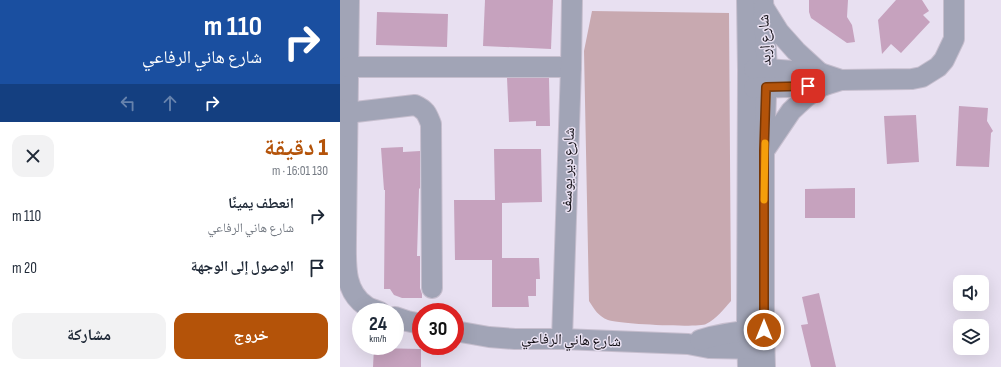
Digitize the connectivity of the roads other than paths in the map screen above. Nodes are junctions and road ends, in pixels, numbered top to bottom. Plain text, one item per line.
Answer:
1 (348, 0) edge
2 (572, 0) edge
3 (954, 0) edge
4 (758, 2) edge
5 (346, 58) edge
6 (571, 67) junction
7 (757, 79) junction
8 (821, 80) junction
9 (343, 111) edge
10 (764, 151) junction
11 (432, 288) dead end
12 (362, 303) edge
13 (464, 333) edge
14 (562, 340) junction
15 (756, 349) edge

1 - 5 street
2 - 6 street, شارع دير يوسف
3 - 8 street
4 - 7 street, شارع إربد
4 - 8 street
5 - 6 street
5 - 9 street
6 - 14 street, شارع دير يوسف
7 - 8 street
7 - 10 street, شارع إربد
7 - 15 street, شارع إربد
8 - 10 street
9 - 11 street
9 - 12 street
10 - 15 street, شارع إربد
13 - 14 street, شارع هاني الرفاعي
14 - 15 street, شارع هاني الرفاعي

